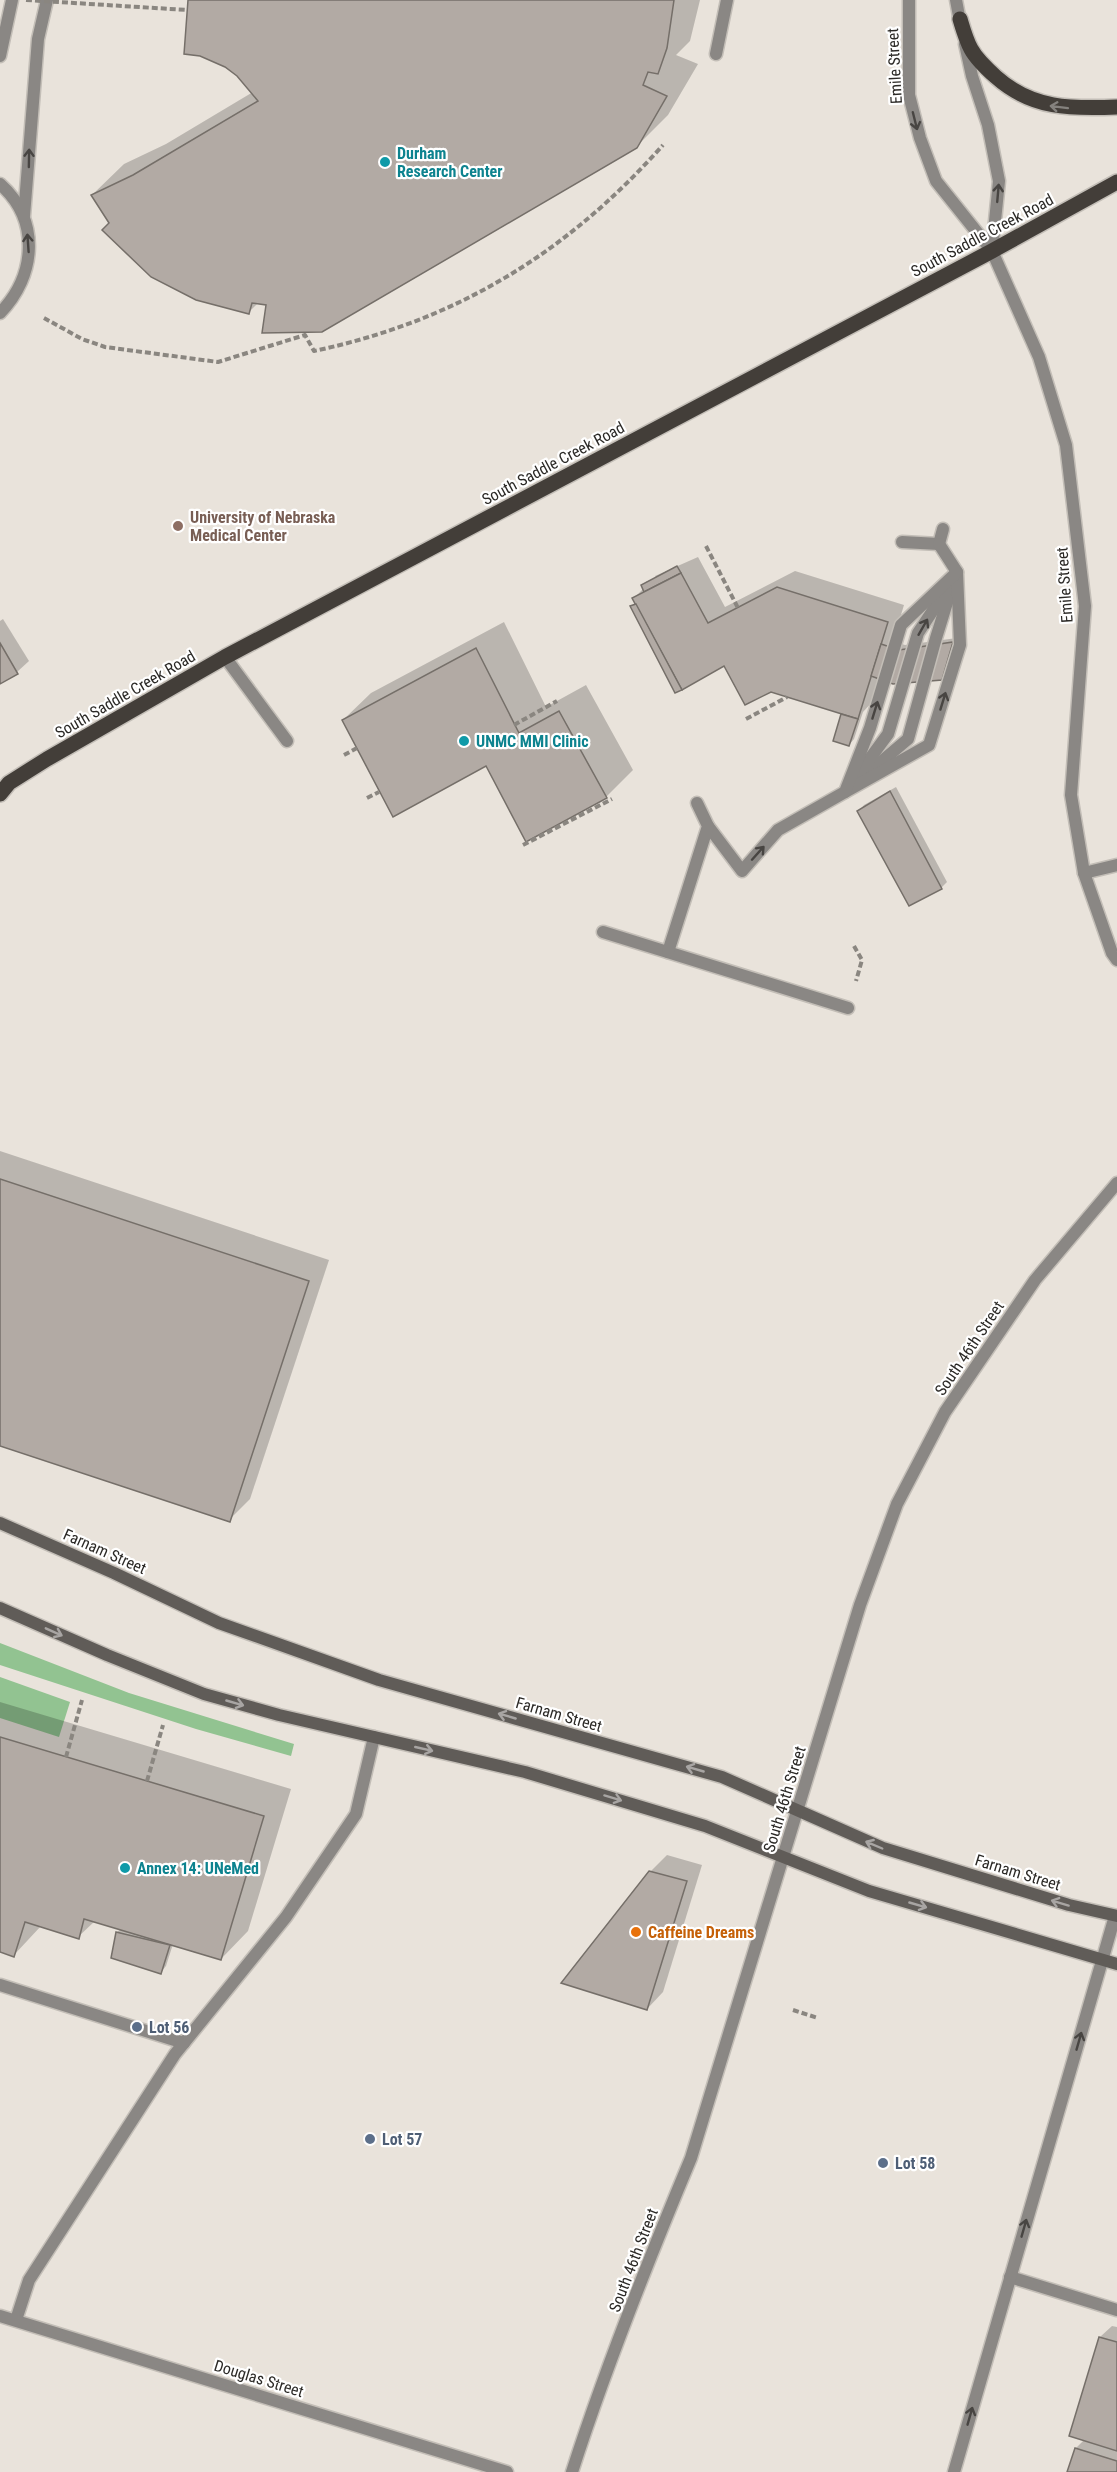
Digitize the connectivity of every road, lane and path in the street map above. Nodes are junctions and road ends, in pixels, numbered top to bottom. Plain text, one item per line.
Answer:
1 (12, 0) edge
2 (26, 0) edge
3 (47, 0) edge
4 (728, 0) edge
5 (909, 0) edge
6 (956, 0) edge
7 (187, 10) dead end
8 (960, 19) junction
9 (716, 54) dead end
10 (0, 56) edge
11 (1117, 107) edge
12 (663, 145) dead end
13 (1117, 182) edge
14 (0, 184) edge
15 (24, 216) junction
16 (992, 251) junction
17 (0, 313) edge
18 (44, 318) dead end
19 (943, 529) dead end
20 (902, 542) dead end
21 (939, 544) junction
22 (706, 546) dead end
23 (957, 572) junction
24 (738, 608) dead end
25 (225, 657) junction
26 (787, 697) dead end
27 (557, 701) dead end
28 (746, 719) dead end
29 (514, 725) dead end
30 (286, 741) dead end
31 (357, 748) dead end
32 (344, 755) dead end
33 (3, 787) edge
34 (379, 792) dead end
35 (845, 792) junction
36 (367, 798) dead end
37 (612, 799) dead end
38 (697, 803) dead end
39 (708, 826) junction
40 (523, 845) dead end
41 (1117, 865) edge
42 (1084, 873) junction
43 (603, 932) dead end
44 (854, 946) dead end
45 (668, 952) junction
46 (1117, 960) edge
47 (856, 981) dead end
48 (848, 1008) dead end
49 (1117, 1183) edge
50 (0, 1523) edge
51 (0, 1608) edge
52 (82, 1700) dead end
53 (164, 1725) dead end
54 (374, 1737) junction
55 (66, 1756) dead end
56 (147, 1781) dead end
57 (798, 1810) junction
58 (784, 1856) junction
59 (1116, 1916) edge
60 (1103, 1960) junction
61 (1117, 1964) edge
62 (0, 1985) edge
63 (793, 2010) dead end
64 (819, 2018) dead end
65 (184, 2043) junction
66 (1010, 2277) junction
67 (1117, 2310) edge
68 (0, 2316) edge
69 (16, 2320) junction
70 (507, 2472) edge
71 (572, 2472) edge
72 (954, 2472) edge

1 - 10 street
2 - 7 path, bridge
15 -> 3 street
4 - 9 street
5 -> 16 street, Emile Street
6 - 8 street, Emile Street
11 -> 8 main road
16 -> 8 street, Emile Street
12 - 18 path
13 - 16 main road, South Saddle Creek Road
14 - 15 street
17 -> 15 street
16 - 25 main road, South Saddle Creek Road
16 - 42 street, Emile Street
19 - 21 street
20 - 21 street
21 - 23 street
22 - 24 path
35 -> 23 street
35 -> 23 street
23 - 35 street
35 -> 23 street
25 - 30 street
25 - 33 main road, South Saddle Creek Road
26 - 28 path
27 - 29 path
31 - 32 path
34 - 36 path
39 -> 35 street
37 - 40 path
38 - 39 street
39 - 45 street
41 - 42 street
42 - 46 street, Emile Street
43 - 45 street
44 - 47 path
45 - 48 street
49 - 57 street, South 46th Street
57 -> 50 main road, Farnam Street
51 -> 54 main road
52 - 55 path
53 - 56 path
54 -> 58 main road
54 - 65 street
57 - 58 street, South 46th Street
59 -> 57 main road, Farnam Street
58 -> 60 main road
58 - 71 street, South 46th Street
59 - 60 street
60 - 61 main road
66 -> 60 street
62 - 65 street
63 - 64 path
65 - 69 street
66 - 67 street
72 -> 66 street
68 - 69 street, Douglas Street
69 - 70 street, Douglas Street

